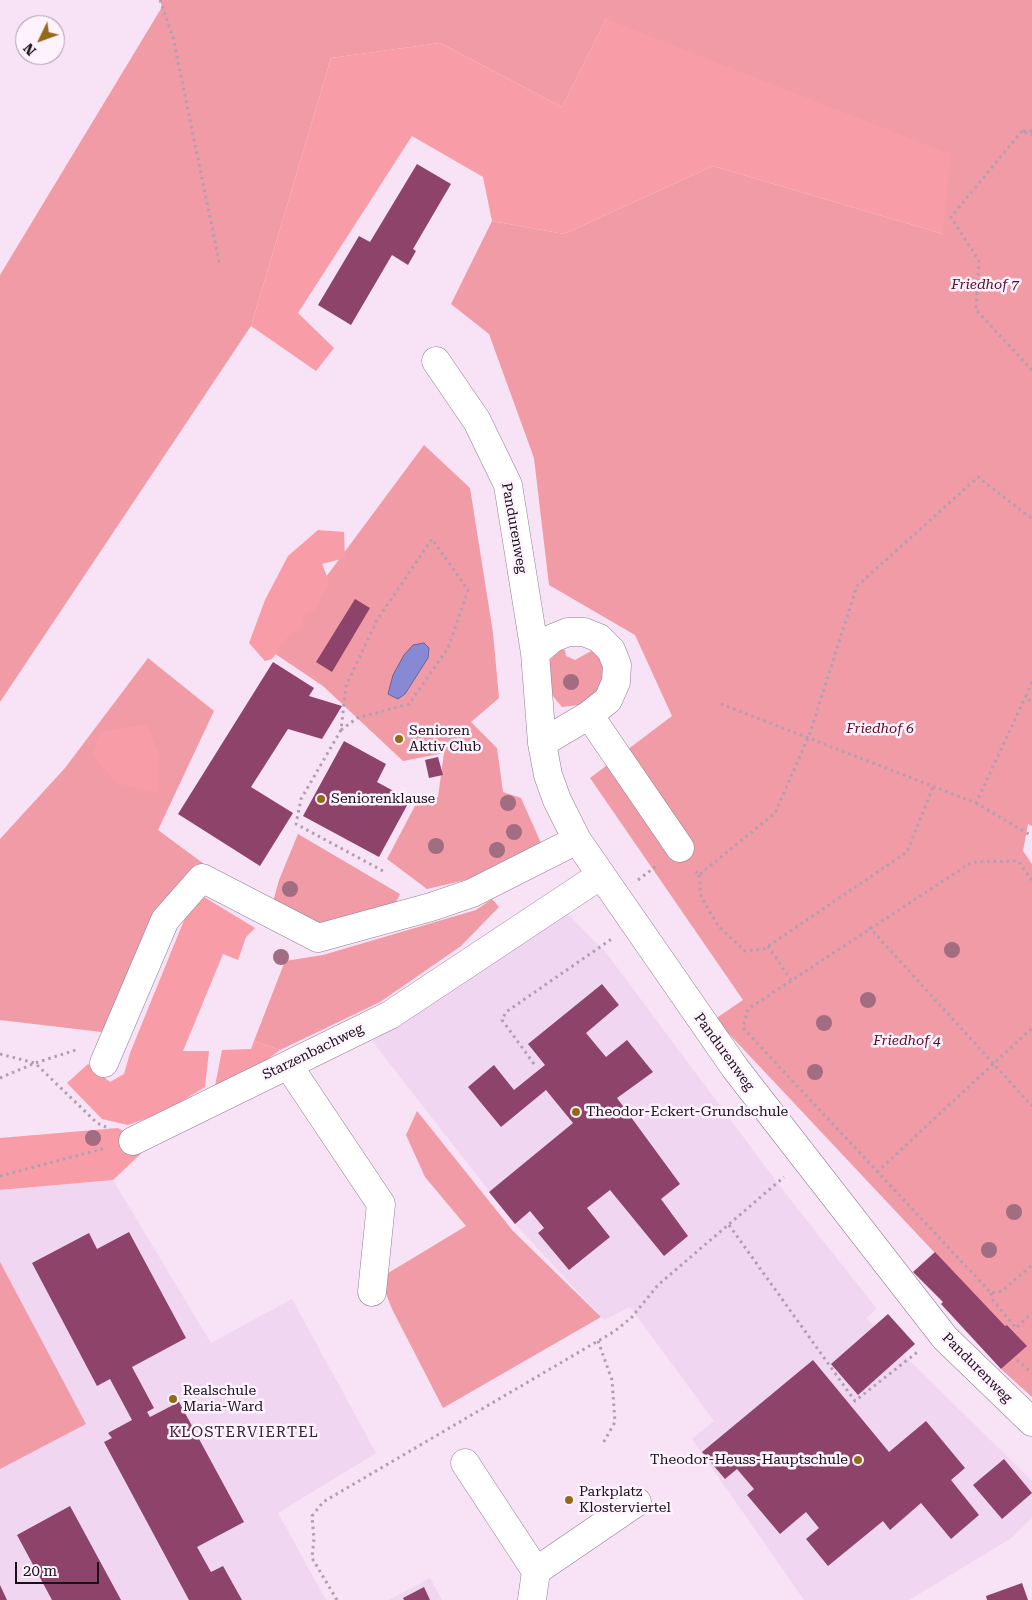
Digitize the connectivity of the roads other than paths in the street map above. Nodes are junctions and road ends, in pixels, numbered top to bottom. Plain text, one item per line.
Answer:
1 (436, 361) dead end
2 (535, 653) junction
3 (589, 715) junction
4 (542, 743) junction
5 (577, 840) junction
6 (680, 848) road end
7 (601, 875) junction
8 (104, 1063) dead end
9 (288, 1065) junction
10 (133, 1141) road end
11 (372, 1292) dead end
12 (1032, 1422) edge
13 (465, 1463) dead end
14 (637, 1502) dead end
15 (536, 1571) junction
16 (532, 1600) edge

1 - 2 street, Pandurenweg
2 - 3 street
2 - 4 street, Pandurenweg
3 - 4 street
3 - 6 street
4 - 5 street, Pandurenweg
5 - 7 street, Pandurenweg
5 - 8 street
7 - 9 street, Starzenbachweg
7 - 12 street, Pandurenweg
9 - 10 street, Starzenbachweg
9 - 11 street
13 - 15 street
14 - 15 street
15 - 16 street

